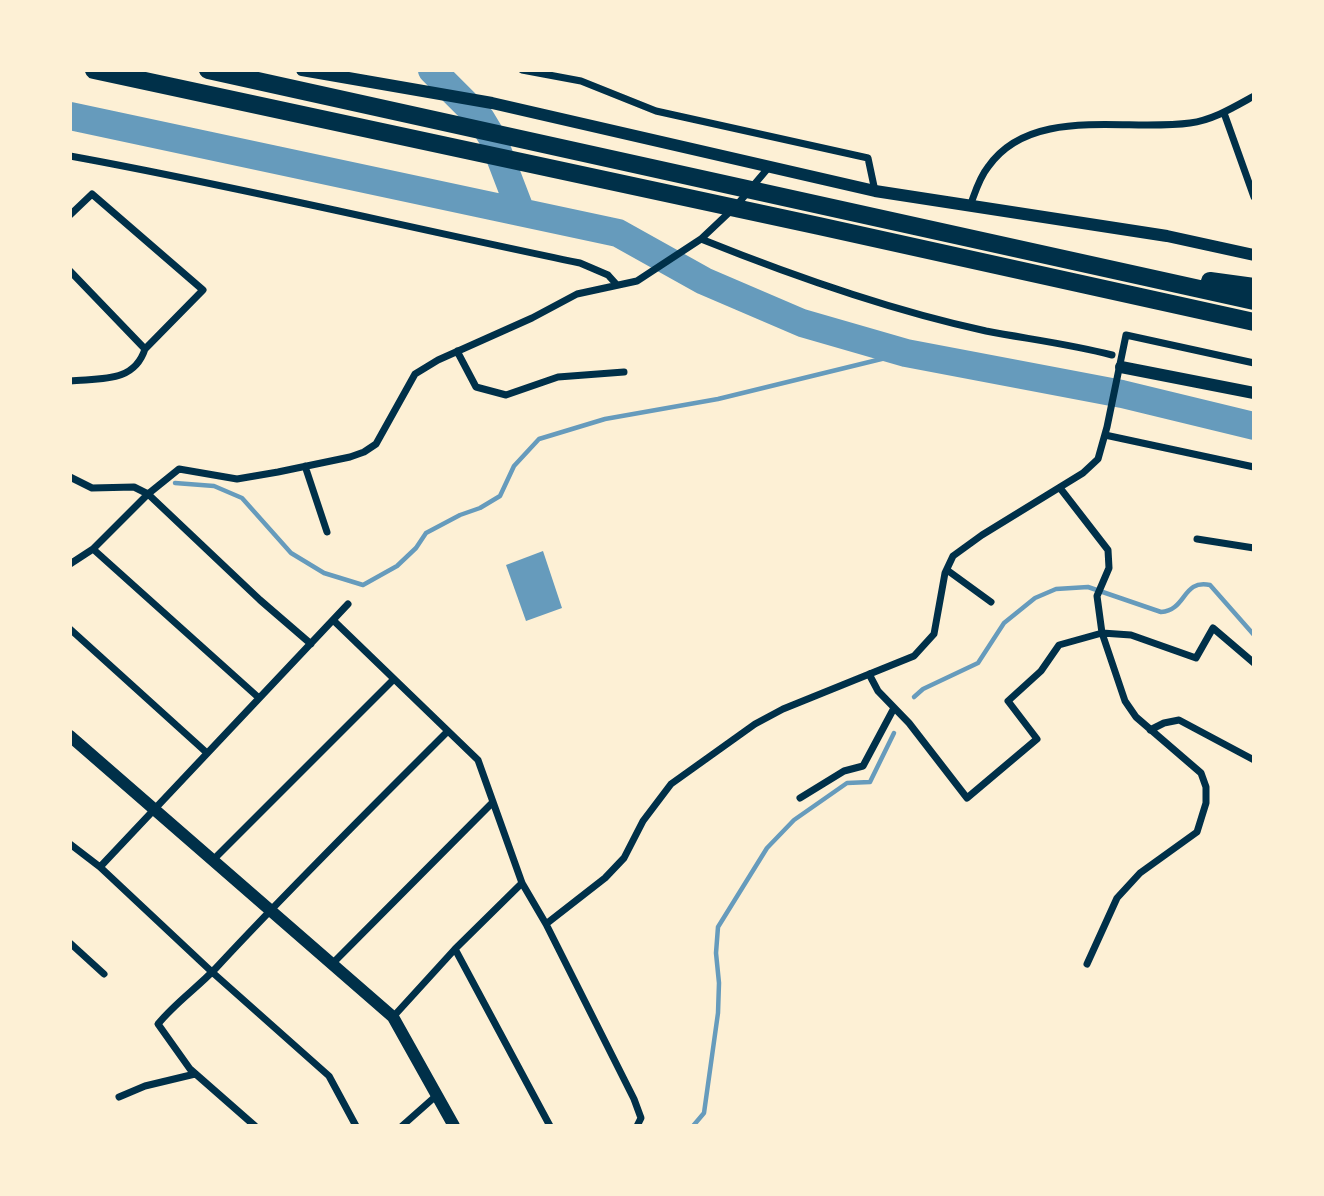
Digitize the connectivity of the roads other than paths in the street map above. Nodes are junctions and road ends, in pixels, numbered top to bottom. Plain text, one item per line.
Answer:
1 (94, 70) edge
2 (208, 70) edge
3 (302, 70) edge
4 (522, 70) edge
5 (1254, 96) edge
6 (1224, 113) junction
7 (70, 156) edge
8 (769, 167) junction
9 (875, 191) junction
10 (1254, 197) edge
11 (970, 206) junction
12 (70, 215) edge
13 (701, 239) junction
14 (1254, 255) edge
15 (1068, 260) junction
16 (70, 271) edge
17 (617, 285) junction
18 (1254, 287) edge
19 (1254, 301) edge
20 (1251, 324) edge
21 (145, 349) junction
22 (457, 351) junction
23 (1112, 355) dead end
24 (1254, 363) edge
25 (1120, 370) junction
26 (624, 372) dead end
27 (70, 381) edge
28 (1254, 393) edge
29 (1106, 431) junction
30 (305, 466) junction
31 (1254, 467) edge
32 (70, 477) edge
33 (1060, 488) junction
34 (148, 494) junction
35 (327, 531) dead end
36 (1197, 539) dead end
37 (1254, 548) edge
38 (93, 549) junction
39 (70, 564) edge
40 (947, 570) junction
41 (990, 602) dead end
42 (348, 604) dead end
43 (333, 620) junction
44 (70, 629) edge
45 (1101, 633) junction
46 (311, 643) junction
47 (1254, 663) edge
48 (869, 674) junction
49 (394, 679) junction
50 (259, 698) junction
51 (897, 710) junction
52 (1150, 730) junction
53 (448, 731) junction
54 (70, 736) edge
55 (207, 754) junction
56 (1254, 760) edge
57 (800, 798) dead end
58 (493, 802) junction
59 (155, 809) junction
60 (70, 844) edge
61 (213, 860) junction
62 (100, 867) junction
63 (522, 883) junction
64 (270, 910) junction
65 (545, 924) junction
66 (70, 943) edge
67 (455, 949) junction
68 (332, 964) junction
69 (1087, 964) dead end
70 (212, 972) junction
71 (104, 974) dead end
72 (393, 1017) junction
73 (195, 1074) junction
74 (437, 1095) junction
75 (119, 1097) dead end
76 (255, 1126) edge
77 (356, 1126) edge
78 (402, 1126) edge
79 (454, 1126) edge
80 (550, 1126) edge
81 (637, 1126) edge

1 - 20 highway
2 - 15 highway
3 - 8 street
4 - 9 street
5 - 6 street
6 - 10 street
6 - 11 street
7 - 17 street
8 - 9 street
8 - 13 street
9 - 11 street
11 - 14 street
12 - 21 street
13 - 17 street
13 - 23 street
15 - 18 highway
15 - 19 highway
16 - 21 street
17 - 22 street
21 - 27 street
22 - 26 street
22 - 30 street
24 - 25 street
25 - 28 street
25 - 29 street
29 - 31 street
29 - 33 street
30 - 34 street
30 - 35 street
32 - 34 street
33 - 40 street
33 - 45 street
34 - 38 street
34 - 46 street
36 - 37 street
38 - 39 street
38 - 50 street
40 - 41 street
40 - 48 street
42 - 43 street
43 - 46 street
43 - 49 street
44 - 55 street
45 - 47 street
45 - 51 street
45 - 52 street
46 - 50 street
48 - 51 street
48 - 65 street
49 - 53 street
49 - 61 street
50 - 55 street
51 - 57 street
52 - 56 street
52 - 69 street
53 - 58 street
53 - 64 street
54 - 59 street
55 - 59 street
58 - 63 street
58 - 68 street
59 - 61 street
59 - 62 street
60 - 62 street
61 - 64 street
62 - 70 street
63 - 65 street
63 - 67 street
64 - 68 street
64 - 70 street
65 - 81 street
66 - 71 street
67 - 72 street
67 - 80 street
68 - 72 street
70 - 73 street
70 - 77 street
72 - 74 street
73 - 75 street
73 - 76 street
74 - 78 street
74 - 79 street

